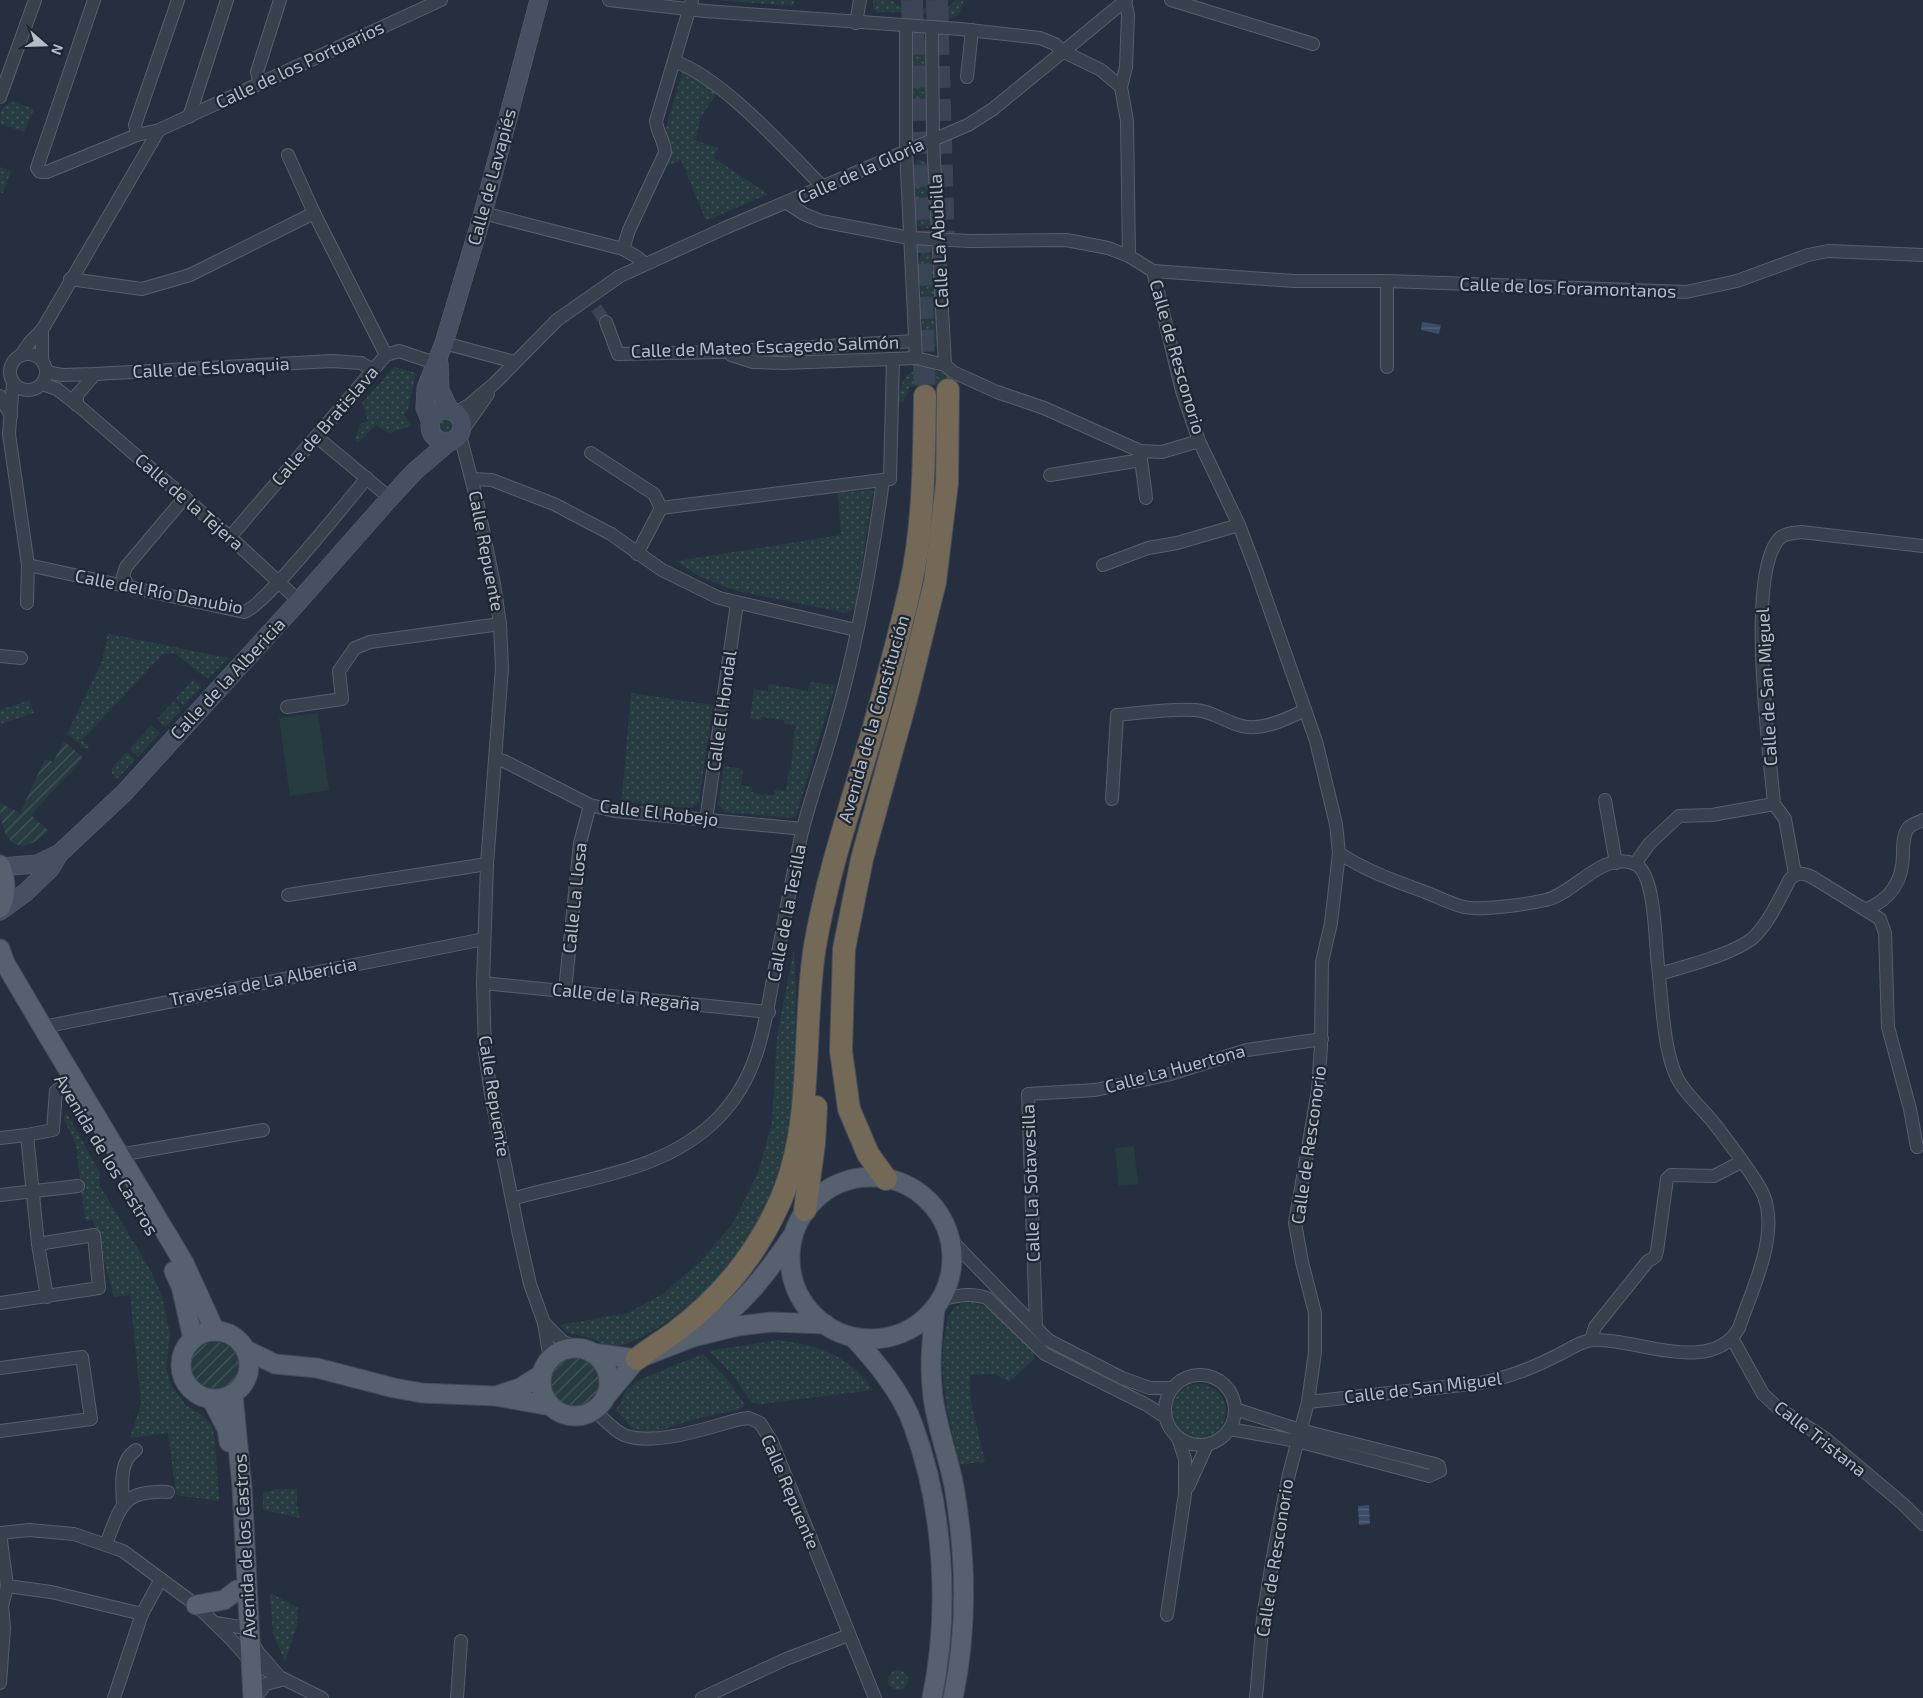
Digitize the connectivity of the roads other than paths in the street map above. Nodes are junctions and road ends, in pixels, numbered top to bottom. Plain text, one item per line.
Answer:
1 (35, 0) edge
2 (94, 0) edge
3 (178, 0) edge
4 (227, 0) edge
5 (280, 0) edge
6 (440, 0) edge
7 (540, 0) edge
8 (609, 0) edge
9 (860, 0) edge
10 (1125, 0) edge
11 (1170, 0) edge
12 (690, 5) edge
13 (856, 23) junction
14 (906, 26) junction
15 (932, 27) junction
16 (972, 30) junction
17 (1313, 44) dead end
18 (1062, 51) junction
19 (674, 61) junction
20 (967, 77) dead end
21 (260, 84) junction
22 (1121, 87) junction
23 (0, 97) edge
24 (189, 116) junction
25 (159, 130) junction
26 (137, 135) junction
27 (933, 139) junction
28 (906, 150) junction
29 (288, 155) dead end
30 (824, 188) junction
31 (787, 203) junction
32 (314, 213) junction
33 (483, 213) junction
34 (910, 238) junction
35 (938, 240) junction
36 (623, 249) junction
37 (1923, 255) edge
38 (1129, 256) junction
39 (644, 263) junction
40 (1153, 271) junction
41 (70, 280) junction
42 (1387, 281) junction
43 (606, 322) tunnel mouth
44 (42, 330) junction
45 (915, 341) junction
46 (721, 352) junction
47 (440, 353) junction
48 (21, 355) junction
49 (386, 355) junction
50 (916, 358) junction
51 (893, 359) junction
52 (515, 362) junction
53 (945, 365) junction
54 (1387, 367) dead end
55 (373, 370) junction
56 (44, 372) junction
57 (95, 374) junction
58 (7, 375) edge
59 (496, 382) junction
60 (948, 390) tunnel mouth
61 (0, 396) edge
62 (925, 396) tunnel mouth
63 (77, 405) junction
64 (452, 412) junction
65 (11, 416) junction
66 (431, 425) junction
67 (317, 437) junction
68 (455, 437) junction
69 (1200, 441) junction
70 (591, 453) dead end
71 (1141, 456) junction
72 (415, 471) junction
73 (1050, 475) dead end
74 (367, 478) junction
75 (472, 479) junction
76 (887, 479) junction
77 (185, 497) junction
78 (390, 498) junction
79 (1146, 498) dead end
80 (661, 508) junction
81 (1239, 525) junction
82 (230, 537) junction
83 (1923, 546) edge
84 (638, 554) junction
85 (28, 565) junction
86 (1102, 565) dead end
87 (279, 582) junction
88 (129, 587) junction
89 (299, 601) junction
90 (737, 603) junction
91 (27, 604) dead end
92 (500, 624) junction
93 (856, 630) junction
94 (0, 656) edge
95 (21, 658) dead end
96 (287, 707) dead end
97 (1305, 710) junction
98 (496, 759) junction
99 (1112, 799) dead end
100 (1605, 800) dead end
101 (1774, 804) junction
102 (590, 805) junction
103 (706, 820) junction
104 (1923, 820) edge
105 (803, 829) junction
106 (1339, 853) junction
107 (59, 854) junction
108 (1616, 863) junction
109 (488, 864) junction
110 (1636, 864) junction
111 (1, 866) edge
112 (1795, 874) junction
113 (288, 895) dead end
114 (0, 909) edge
115 (1867, 909) junction
116 (484, 939) junction
117 (0, 949) edge
118 (1659, 974) junction
119 (0, 979) edge
120 (483, 983) junction
121 (565, 991) junction
122 (768, 1012) junction
123 (43, 1027) junction
124 (809, 1039) junction
125 (1322, 1039) junction
126 (64, 1085) junction
127 (1028, 1094) joint
128 (263, 1130) dead end
129 (27, 1135) junction
130 (0, 1138) edge
131 (1916, 1147) dead end
132 (119, 1155) junction
133 (1741, 1162) junction
134 (886, 1179) junction
135 (78, 1186) dead end
136 (33, 1191) junction
137 (0, 1195) edge
138 (512, 1199) junction
139 (805, 1210) junction
140 (792, 1236) junction
141 (949, 1238) junction
142 (38, 1244) junction
143 (1033, 1272) junction
144 (47, 1297) junction
145 (0, 1303) edge
146 (1014, 1303) junction
147 (938, 1304) junction
148 (544, 1323) junction
149 (825, 1324) junction
150 (1036, 1326) junction
151 (215, 1331) junction
152 (693, 1337) junction
153 (854, 1338) junction
154 (193, 1339) junction
155 (1591, 1340) junction
156 (1733, 1340) junction
157 (246, 1350) junction
158 (584, 1350) junction
159 (637, 1359) junction
160 (275, 1364) junction
161 (546, 1367) junction
162 (0, 1368) edge
163 (239, 1388) junction
164 (1172, 1388) junction
165 (607, 1395) junction
166 (495, 1396) junction
167 (212, 1400) junction
168 (1308, 1402) junction
169 (551, 1406) junction
170 (1236, 1409) junction
171 (594, 1410) junction
172 (1165, 1417) junction
173 (1230, 1429) junction
174 (0, 1431) edge
175 (1298, 1435) junction
176 (1178, 1438) junction
177 (1207, 1445) junction
178 (136, 1450) dead end
179 (168, 1492) dead end
180 (1185, 1494) junction
181 (123, 1502) junction
182 (1923, 1524) edge
183 (0, 1533) edge
184 (106, 1544) junction
185 (160, 1579) junction
186 (7, 1586) junction
187 (237, 1590) junction
188 (196, 1605) junction
189 (142, 1614) junction
190 (1166, 1615) dead end
191 (214, 1622) junction
192 (244, 1634) junction
193 (848, 1635) junction
194 (462, 1642) dead end
195 (252, 1664) junction
196 (281, 1680) junction
197 (0, 1683) edge
198 (114, 1698) edge
199 (242, 1698) edge
200 (254, 1698) edge
201 (322, 1698) edge
202 (458, 1698) edge
203 (702, 1698) edge
204 (875, 1698) edge
205 (932, 1698) edge
206 (953, 1698) edge
207 (1256, 1698) edge

1 - 23 street
2 - 26 street, Calle de los Portuarios
3 - 26 street
4 - 24 street
5 - 21 street
6 - 21 street, Calle de los Portuarios
7 - 33 main road, Calle de Lavapiés
8 - 12 street
9 - 13 street
10 - 18 street, Calle de la Gloria
10 - 22 street, Calle de la Gloria
11 - 17 street
12 - 13 street
12 - 19 street
13 - 14 street
14 - 15 street
14 - 28 street, Calle La Abubilla
15 - 16 street
15 - 27 street, Calle La Abubilla
16 - 18 street
16 - 20 street
18 - 22 street
18 - 27 street, Calle de la Gloria
19 - 30 street
19 - 36 street
21 - 24 street, Calle de los Portuarios
22 - 38 street, Calle de la Gloria
24 - 25 street, Calle de los Portuarios
25 - 26 street, Calle de los Portuarios
25 - 41 street
27 - 28 street, Calle de la Gloria
27 - 35 street, Calle La Abubilla
28 - 30 street, Calle de la Gloria
28 - 34 street, Calle La Abubilla
29 - 32 street
30 - 31 street, Calle de la Gloria
31 - 34 street, Calle de los Foramontanos
31 - 39 street, Calle de la Gloria
32 - 41 street
32 - 49 street
33 - 36 street
33 - 47 main road, Calle de Lavapiés
34 - 35 street, Calle de los Foramontanos
34 - 45 street, Calle La Abubilla
35 - 38 street, Calle de los Foramontanos
35 - 53 street, Calle La Abubilla
36 - 39 street
37 - 42 street, Calle de los Foramontanos
38 - 40 street, Calle de los Foramontanos
39 - 52 street, Calle de la Gloria
40 - 42 street, Calle de los Foramontanos
40 - 69 street, Calle de Resconorio
41 - 44 street
42 - 54 street
43 - 46 street, Calle de Mateo Escagedo Salmón
44 - 48 street
44 - 56 street
45 - 46 street, Calle de Mateo Escagedo Salmón
45 - 50 street, Calle La Abubilla
46 - 51 street
47 - 49 street, Calle de Bratislava
47 - 52 street
47 - 64 main road, Calle de Lavapiés
47 - 66 main road, Calle de Lavapiés
48 - 56 street
48 - 58 street
49 - 55 street, Calle de Bratislava
50 - 51 street
50 - 53 street, Calle de Mateo Escagedo Salmón
51 - 76 street, Calle de la Tesilla
52 - 59 street, Calle de la Gloria
53 - 71 street, Calle de Mateo Escagedo Salmón
55 - 57 street, Calle de Eslovaquia
55 - 67 street, Calle de Bratislava
56 - 57 street, Calle de Eslovaquia
56 - 58 street
56 - 63 street, Calle de la Tejera
57 - 63 street
58 - 65 street
59 - 64 street, Calle de la Gloria
59 - 68 street, Calle de la Gloria
60 - 134 highway, Avenida de la Constitución
61 - 65 street
62 - 124 highway, Avenida de la Constitución
63 - 77 street, Calle de la Tejera
64 - 66 main road
64 - 68 main road
65 - 85 street
66 - 68 main road
66 - 72 main road, Calle de la Albericia
67 - 74 street
67 - 82 street, Calle de Bratislava
68 - 72 main road, Calle de la Albericia
68 - 75 street, Calle Repuente
69 - 71 street, Calle de Mateo Escagedo Salmón
69 - 81 street, Calle de Resconorio
70 - 80 street
71 - 73 street, Calle de Mateo Escagedo Salmón
71 - 79 street
72 - 78 main road, Calle de la Albericia
74 - 78 street
74 - 87 street
75 - 84 street, Calle Repuente
75 - 92 street, Calle Repuente
76 - 80 street
76 - 93 street, Calle de la Tesilla
77 - 82 street, Calle de la Tejera
77 - 88 street
78 - 89 main road, Calle de la Albericia
80 - 84 street
81 - 86 street
81 - 97 street, Calle de Resconorio
82 - 87 street, Calle de la Tejera
83 - 101 street, Calle de San Miguel
84 - 90 street, Calle Repuente
85 - 88 street, Calle del Río Danubio
85 - 91 street
87 - 88 street, Calle del Río Danubio
87 - 89 street, Calle de la Tejera
89 - 107 main road, Calle de la Albericia
90 - 93 street, Calle Repuente
90 - 103 street, Calle El Hondal
92 - 96 street, Calle Repuente
92 - 98 street, Calle Repuente
93 - 105 street, Calle de la Tesilla
94 - 95 street
97 - 99 street
97 - 106 street, Calle de Resconorio
98 - 102 street, Calle El Robejo
98 - 109 street, Calle Repuente
100 - 108 street
101 - 110 street
101 - 112 street, Calle de San Miguel
102 - 103 street, Calle El Robejo
102 - 121 street, Calle La Llosa
103 - 105 street, Calle El Robejo
104 - 115 street
105 - 122 street, Calle de la Tesilla
106 - 108 street
106 - 125 street, Calle de Resconorio
107 - 111 main road, Calle de la Albericia
107 - 114 main road, Calle de la Albericia
108 - 110 street
109 - 113 street
109 - 116 street, Calle Repuente
110 - 118 street
111 - 114 main road
112 - 115 street
112 - 118 street
115 - 131 street
116 - 120 street, Calle Repuente
116 - 123 street, Travesía de La Albericia
117 - 123 main road, Avenida de los Castros
118 - 133 street
119 - 126 main road, Avenida de los Castros
120 - 121 street, Calle de la Regaña
120 - 138 street, Calle Repuente
121 - 122 street, Calle de la Regaña
122 - 138 street, Calle de la Tesilla
123 - 132 main road, Avenida de los Castros
124 - 139 highway
124 - 159 highway
125 - 127 street, Calle La Huertona
125 - 168 street, Calle de Resconorio
126 - 129 street
126 - 154 main road, Avenida de los Castros
127 - 143 street, Calle La Sotavesilla
128 - 132 street, Avenida de los Castros
129 - 130 street
129 - 136 street
132 - 151 main road, Avenida de los Castros
133 - 155 street
133 - 156 street
134 - 139 main road
134 - 141 main road
135 - 136 street
136 - 137 street
136 - 142 street
138 - 148 street, Calle Repuente
139 - 140 main road
140 - 149 main road
140 - 152 main road
141 - 146 street
141 - 147 main road
142 - 144 street
142 - 144 street
143 - 146 street, Calle La Sotavesilla
143 - 150 street, Calle La Sotavesilla
144 - 145 street
146 - 150 street
147 - 153 main road
147 - 172 street
147 - 206 main road
148 - 158 street, Calle Repuente
148 - 161 street, Calle Repuente
149 - 152 main road
149 - 153 main road
150 - 164 street
151 - 154 main road
151 - 157 main road
152 - 159 main road
153 - 205 main road
154 - 167 main road
155 - 156 street, Calle de San Miguel
155 - 168 street, Calle de San Miguel
156 - 182 street, Calle Tristana
157 - 160 main road
157 - 163 main road
158 - 159 main road
158 - 161 main road
158 - 165 main road
159 - 165 main road
160 - 163 main road
160 - 166 main road
161 - 166 main road
161 - 169 main road
162 - 174 street
163 - 167 main road
163 - 192 main road, Avenida de los Castros
164 - 170 street
164 - 172 street
165 - 171 main road
166 - 169 main road
167 - 187 main road, Avenida de los Castros
168 - 175 street, Calle de Resconorio
169 - 171 main road
170 - 173 street
170 - 175 street
171 - 193 street, Calle Repuente
172 - 176 street
173 - 175 street
173 - 177 street
175 - 175 street
175 - 207 street, Calle de Resconorio
176 - 177 street
176 - 180 street
177 - 180 street
178 - 181 street
179 - 181 street
180 - 190 street
181 - 184 street
183 - 184 street
183 - 186 street
184 - 185 street
185 - 188 street
185 - 189 street
186 - 189 street
186 - 197 street
187 - 188 main road
187 - 192 main road, Avenida de los Castros
188 - 191 street
189 - 198 street
191 - 192 street
191 - 192 street
192 - 195 main road, Avenida de los Castros
192 - 196 street
192 - 199 main road, Avenida de los Castros
193 - 203 street
193 - 204 street, Calle Repuente
194 - 202 street
195 - 196 street
195 - 200 main road, Avenida de los Castros
196 - 200 street
196 - 201 street

